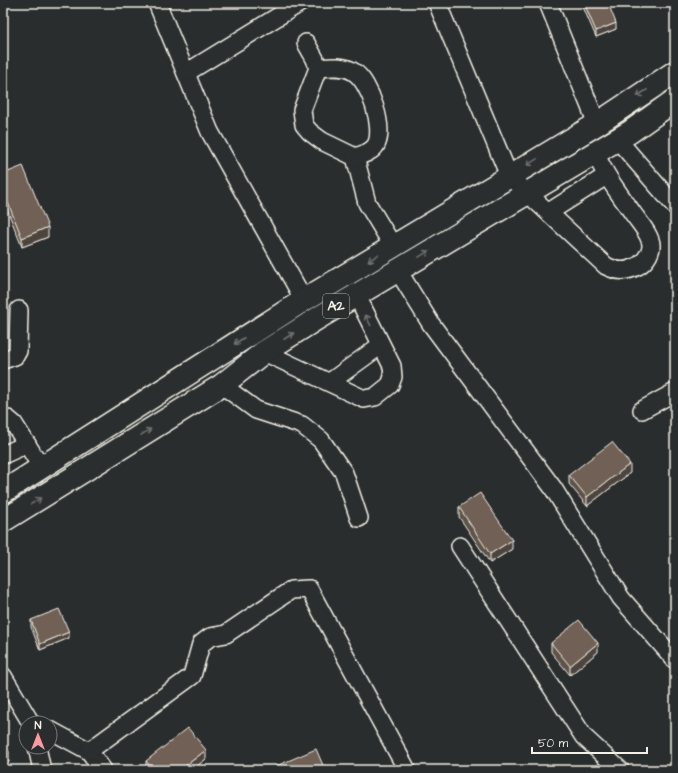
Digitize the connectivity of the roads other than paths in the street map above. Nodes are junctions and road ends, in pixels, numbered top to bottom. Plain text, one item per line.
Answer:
1 (157, 3) edge
2 (300, 3) edge
3 (548, 3) edge
4 (438, 6) dead end
5 (306, 43) dead end
6 (318, 68) junction
7 (675, 72) edge
8 (186, 73) junction
9 (675, 100) edge
10 (597, 124) junction
11 (617, 139) junction
12 (595, 152) junction
13 (355, 158) junction
14 (509, 176) junction
15 (606, 176) junction
16 (528, 192) junction
17 (675, 206) edge
18 (549, 212) junction
19 (393, 246) junction
20 (397, 270) junction
21 (358, 293) junction
22 (304, 300) junction
23 (19, 310) dead end
24 (381, 345) junction
25 (264, 352) junction
26 (3, 360) edge
27 (330, 382) junction
28 (222, 385) junction
29 (675, 392) edge
30 (642, 410) dead end
31 (3, 419) edge
32 (27, 444) junction
33 (3, 455) edge
34 (42, 468) junction
35 (3, 492) edge
36 (359, 518) dead end
37 (3, 521) edge
38 (460, 546) dead end
39 (675, 660) edge
40 (3, 676) edge
41 (28, 715) edge
42 (58, 734) edge
43 (89, 751) junction
44 (39, 755) edge
45 (42, 770) edge
46 (103, 770) edge
47 (407, 770) edge
48 (620, 770) edge

1 - 8 street
2 - 8 street
3 - 10 street
4 - 14 street
5 - 6 street
6 - 13 street
6 - 13 street
7 -> 10 highway, A2
8 - 22 street
9 - 11 highway, A2
10 -> 14 highway, A2
11 - 12 highway, A2
11 - 17 street
12 - 15 street
12 - 16 highway, A2
13 - 19 street
14 - 16 street
14 - 19 highway, A2
15 - 18 street
15 - 18 street
16 - 18 street
20 -> 16 highway, A2
19 -> 22 highway, A2
20 - 21 highway, A2
20 - 39 street
24 -> 21 street
25 -> 21 highway, A2
22 -> 34 highway, A2
23 - 26 street
24 - 27 street
24 - 27 street
25 - 27 street
25 - 28 highway, A2
28 - 36 street
37 -> 28 highway, A2
29 - 30 street
31 - 32 street
32 - 33 street
32 - 34 street
34 - 35 highway, A2
38 - 48 street
40 - 41 street
42 - 43 street
43 - 46 street
43 - 47 street
44 - 45 street

